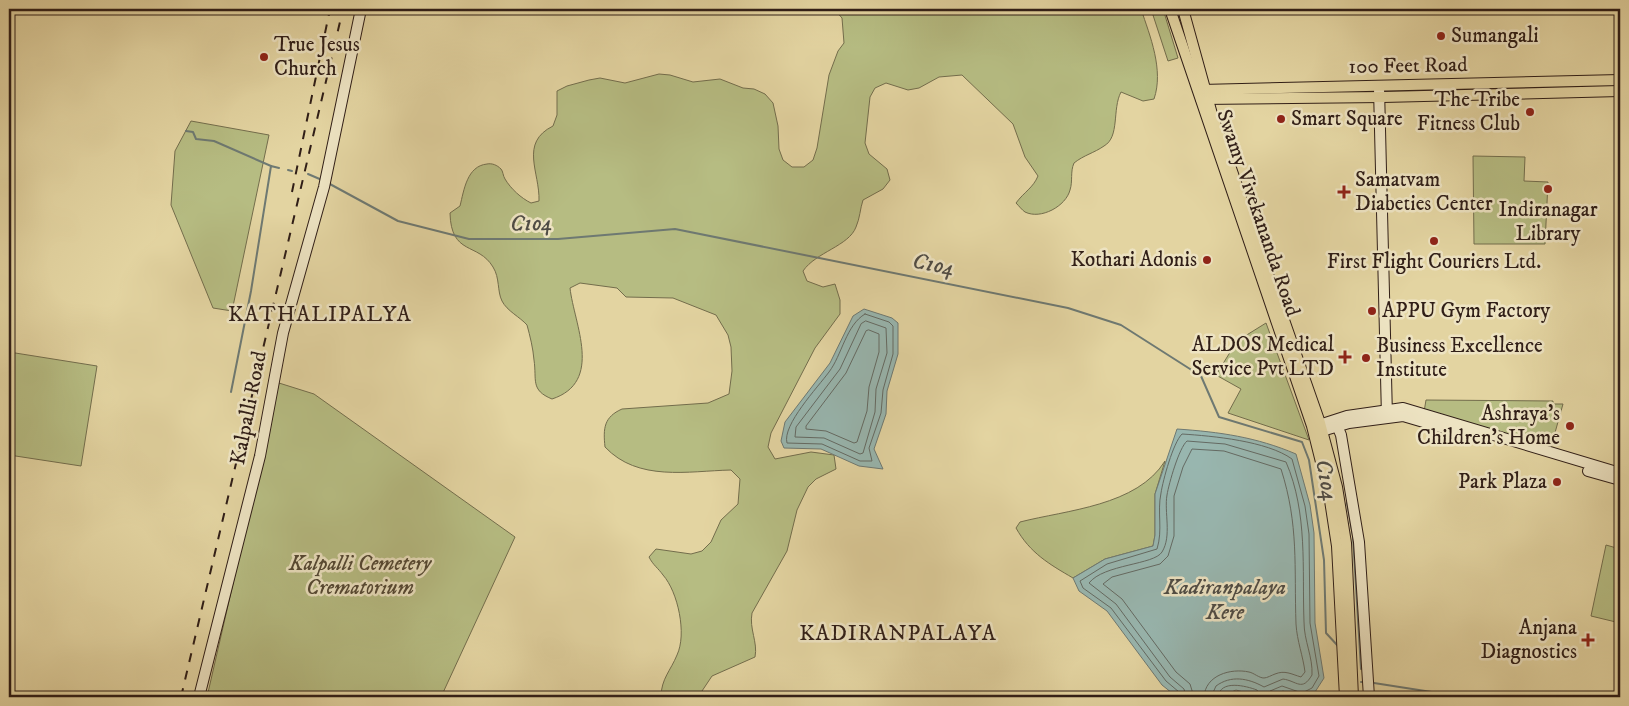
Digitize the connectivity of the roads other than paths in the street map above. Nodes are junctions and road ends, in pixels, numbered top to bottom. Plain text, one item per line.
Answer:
1 (361, 9) edge
2 (1170, 9) edge
3 (1183, 9) edge
4 (1620, 80) edge
5 (1379, 86) junction
6 (1620, 91) edge
7 (1202, 94) junction
8 (1379, 97) junction
9 (1387, 413) junction
10 (1336, 424) junction
11 (1317, 429) junction
12 (1620, 473) edge
13 (1620, 480) edge
14 (199, 697) edge
15 (1345, 697) edge
16 (1353, 697) edge
17 (1369, 697) edge

1 - 14 street, Kalpalli Road
2 - 7 main road, Swamy Vivekananda Road
3 - 7 main road, Swamy Vivekananda Road
4 - 5 main road, 100 Feet Road
5 - 7 main road, 100 Feet Road
5 - 8 street
6 - 8 main road, 100 Feet Road
7 - 8 main road, 100 Feet Road
7 - 11 main road, Swamy Vivekananda Road
8 - 9 street
9 - 10 street
9 - 12 street
9 - 13 street
10 - 11 street
10 - 17 street
11 - 15 main road, Swamy Vivekananda Road
11 - 16 main road, Swamy Vivekananda Road

